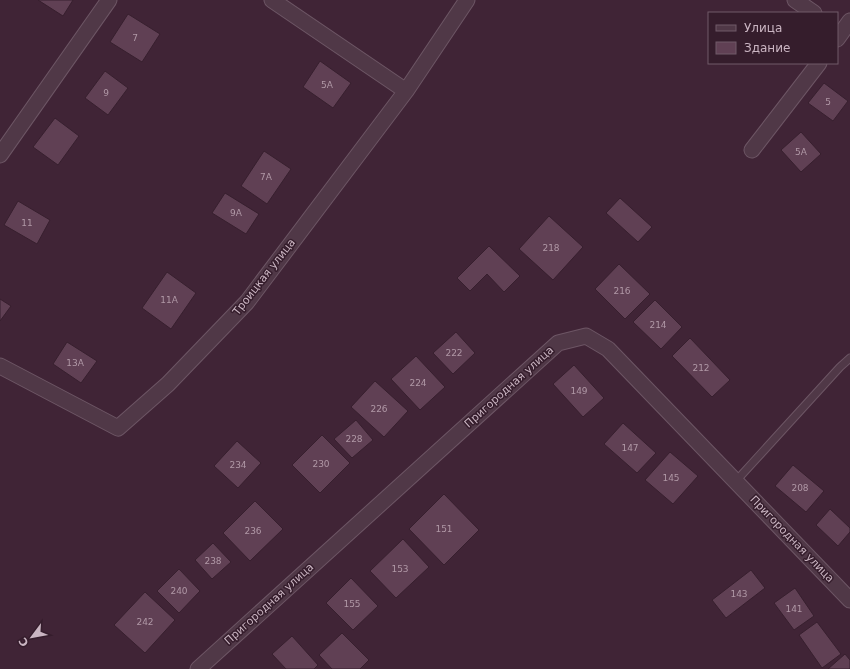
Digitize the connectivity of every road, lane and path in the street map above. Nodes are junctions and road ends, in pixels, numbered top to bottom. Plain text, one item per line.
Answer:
1 (109, 0) edge
2 (272, 0) edge
3 (467, 0) edge
4 (795, 0) edge
5 (813, 12) edge
6 (818, 64) edge
7 (406, 91) junction
8 (752, 150) dead end
9 (0, 155) edge
10 (850, 358) edge
11 (0, 366) edge
12 (736, 481) junction
13 (850, 600) edge
14 (198, 669) edge

1 - 9 street
2 - 7 street
3 - 7 street, Троицкая улица
4 - 5 street
6 - 8 street
7 - 11 street, Троицкая улица
10 - 12 lane
12 - 13 street, Пригородная улица
12 - 14 street, Пригородная улица

